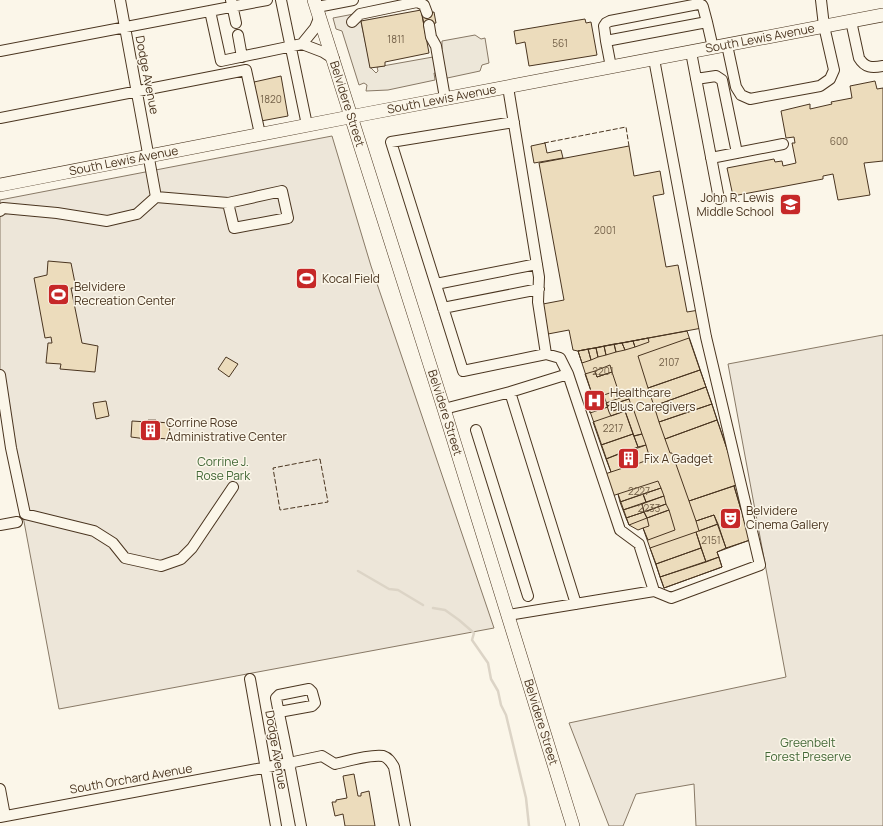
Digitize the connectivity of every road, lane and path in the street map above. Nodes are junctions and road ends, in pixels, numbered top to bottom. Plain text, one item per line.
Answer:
1 (120, 0) edge
2 (267, 0) edge
3 (282, 0) edge
4 (353, 0) edge
5 (820, 0) edge
6 (232, 3) edge
7 (317, 8) edge
8 (210, 11) junction
9 (427, 13) dead end
10 (883, 15) edge
11 (851, 21) junction
12 (352, 22) dead end
13 (707, 22) junction
14 (236, 23) dead end
15 (429, 25) dead end
16 (824, 26) junction
17 (125, 27) junction
18 (238, 35) dead end
19 (606, 40) junction
20 (302, 44) junction
21 (727, 45) junction
22 (291, 47) junction
23 (712, 48) junction
24 (0, 51) edge
25 (691, 52) junction
26 (237, 58) junction
27 (334, 59) junction
28 (654, 59) junction
29 (883, 66) edge
30 (611, 67) junction
31 (696, 78) junction
32 (508, 86) junction
33 (137, 91) junction
34 (445, 98) junction
35 (352, 116) junction
36 (0, 118) edge
37 (514, 122) junction
38 (306, 125) junction
39 (260, 134) junction
40 (783, 144) dead end
41 (737, 153) junction
42 (149, 156) junction
43 (711, 158) junction
44 (0, 185) edge
45 (156, 197) junction
46 (719, 199) dead end
47 (228, 202) junction
48 (0, 211) edge
49 (537, 264) junction
50 (436, 284) junction
51 (539, 289) junction
52 (443, 308) junction
53 (546, 354) junction
54 (0, 374) edge
55 (568, 374) junction
56 (510, 392) junction
57 (444, 409) junction
58 (476, 430) dead end
59 (232, 487) dead end
60 (17, 522) dead end
61 (0, 525) edge
62 (654, 591) junction
63 (528, 596) dead end
64 (576, 604) junction
65 (508, 615) junction
66 (250, 679) dead end
67 (279, 712) dead end
68 (289, 763) junction
69 (266, 768) junction
70 (0, 789) edge
71 (3, 816) edge
72 (276, 826) edge
73 (301, 826) edge
74 (405, 826) edge
75 (573, 826) edge

1 - 17 street, Dodge Avenue
2 - 6 street
3 - 22 street
4 - 7 street
5 - 16 street
6 - 8 street
6 - 14 street
7 - 20 street
7 - 27 main road, Belvidere Street
8 - 17 street
8 - 26 street
9 - 12 street
10 - 11 main road, South Lewis Avenue
11 - 16 main road, South Lewis Avenue
11 - 29 street
13 - 19 street
13 - 19 street
13 - 23 street
15 - 34 street
16 - 21 main road, South Lewis Avenue
16 - 21 street
17 - 24 street
17 - 33 street, Dodge Avenue
18 - 26 street
19 - 30 street
20 - 22 street
20 - 27 street
21 - 23 main road, South Lewis Avenue
22 - 26 street
22 - 38 street
23 - 25 main road, South Lewis Avenue
25 - 28 main road, South Lewis Avenue
25 - 31 street
27 - 35 main road, Belvidere Street
28 - 30 main road, South Lewis Avenue
28 - 62 street
30 - 32 main road, South Lewis Avenue
31 - 41 street
31 - 43 street
32 - 34 main road, South Lewis Avenue
32 - 37 street
33 - 36 street
33 - 39 street
33 - 42 street, Dodge Avenue
34 - 35 main road, South Lewis Avenue
35 - 38 main road, South Lewis Avenue
35 - 57 main road, Belvidere Street
37 - 49 street
37 - 50 street
38 - 39 main road, South Lewis Avenue
39 - 42 main road, South Lewis Avenue
40 - 41 street
41 - 43 street
42 - 44 main road, South Lewis Avenue
42 - 45 street, Dodge Avenue
43 - 46 street
45 - 47 street
45 - 48 street
47 - 47 street
49 - 50 street
49 - 51 street
50 - 52 street
51 - 52 street
51 - 53 street
52 - 53 street
53 - 55 street
54 - 59 street
55 - 56 street
55 - 62 street
56 - 57 street
56 - 64 street
57 - 65 main road, Belvidere Street
58 - 63 street
60 - 61 street
62 - 64 street
64 - 65 street
65 - 75 main road, Belvidere Street
66 - 69 street, Dodge Avenue
67 - 68 street
68 - 69 street, South Orchard Avenue
68 - 73 street
68 - 74 street, South Orchard Avenue
69 - 71 street, South Orchard Avenue
69 - 72 street, Dodge Avenue
70 - 71 street

